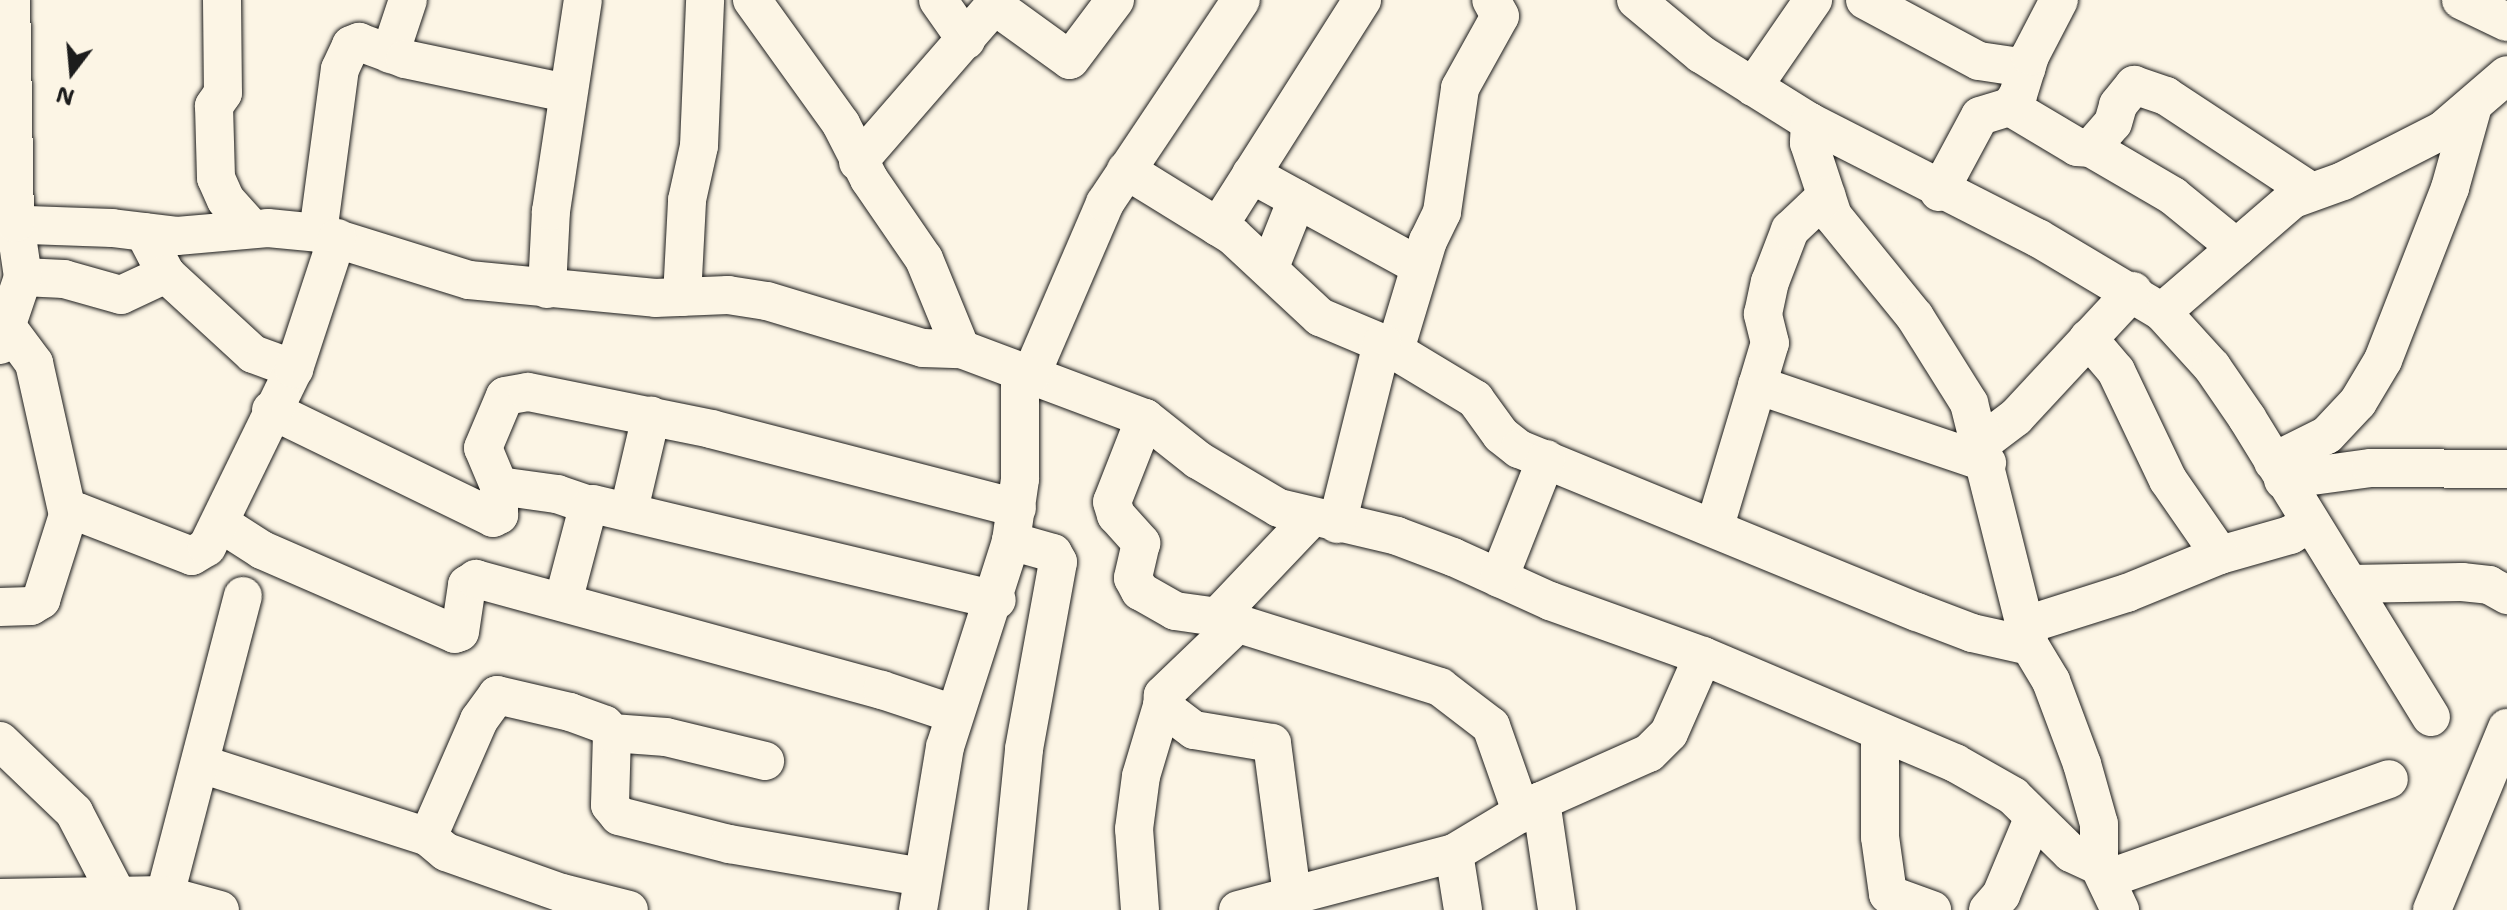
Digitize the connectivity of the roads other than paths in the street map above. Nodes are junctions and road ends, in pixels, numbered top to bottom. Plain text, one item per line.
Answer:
1 (11, 0) edge
2 (222, 0) edge
3 (408, 0) edge
4 (583, 0) edge
5 (705, 0) edge
6 (752, 0) edge
7 (938, 0) edge
8 (1115, 0) edge
9 (1241, 0) edge
10 (1362, 0) edge
11 (1491, 0) edge
12 (1636, 0) edge
13 (1813, 0) edge
14 (1865, 0) edge
15 (2059, 0) edge
16 (2461, 0) edge
17 (997, 3) edge
18 (2507, 22) edge
19 (966, 40) junction
20 (390, 54) junction
21 (2026, 68) junction
22 (2507, 75) edge
23 (1753, 87) junction
24 (567, 93) junction
25 (7, 94) edge
26 (2010, 107) junction
27 (2472, 109) junction
28 (1810, 122) junction
29 (2091, 148) junction
30 (858, 162) junction
31 (1126, 170) junction
32 (1251, 174) junction
33 (2310, 191) junction
34 (1939, 192) junction
35 (1826, 196) junction
36 (1297, 199) junction
37 (7, 223) edge
38 (1218, 227) junction
39 (252, 229) junction
40 (144, 232) junction
41 (328, 236) junction
42 (2237, 248) junction
43 (1419, 266) junction
44 (1270, 267) junction
45 (166, 274) junction
46 (23, 277) junction
47 (547, 289) junction
48 (682, 297) junction
49 (2148, 302) junction
50 (4, 336) edge
51 (2088, 338) junction
52 (1388, 346) junction
53 (961, 349) junction
54 (294, 369) junction
55 (1026, 373) junction
56 (1757, 385) junction
57 (271, 410) junction
58 (651, 416) junction
59 (1145, 418) junction
60 (1985, 453) junction
61 (1546, 459) junction
62 (2507, 469) edge
63 (2278, 471) junction
64 (499, 486) junction
65 (589, 505) junction
66 (629, 510) junction
67 (68, 515) junction
68 (1323, 522) junction
69 (220, 523) junction
70 (2309, 524) junction
71 (1014, 525) junction
72 (1715, 526) junction
73 (2220, 555) junction
74 (1499, 578) junction
75 (2349, 584) junction
76 (2507, 595) edge
77 (243, 596) dead end
78 (997, 600) junction
79 (563, 602) junction
80 (0, 607) edge
81 (1227, 620) junction
82 (2028, 635) junction
83 (1703, 656) junction
84 (1162, 706) junction
85 (954, 714) junction
86 (2431, 717) dead end
87 (2507, 728) edge
88 (612, 733) junction
89 (1880, 734) junction
90 (0, 741) edge
91 (765, 761) dead end
92 (201, 764) junction
93 (2389, 779) dead end
94 (1532, 808) junction
95 (2033, 819) junction
96 (428, 837) junction
97 (1454, 853) junction
98 (2106, 892) edge
99 (920, 894) edge
100 (117, 895) junction
101 (165, 895) junction
102 (1305, 897) edge
103 (0, 898) edge
104 (220, 910) edge
105 (629, 910) edge
106 (1008, 910) edge
107 (1140, 910) edge
108 (1238, 910) edge
109 (1463, 910) edge
110 (1557, 910) edge
111 (1932, 910) edge
112 (1988, 910) edge
113 (2432, 910) edge

1 - 25 street
2 - 39 street
3 - 20 street
4 - 24 street
5 - 48 street
6 - 30 street
7 - 19 street
8 - 17 street
9 - 31 street
10 - 32 street
11 - 43 street
12 - 23 street
13 - 23 street
14 - 21 street
15 - 21 street
16 - 18 street
17 - 19 street
19 - 30 street
20 - 24 street
20 - 41 street
21 - 26 street
22 - 27 street
23 - 28 street
24 - 47 street
25 - 37 street
26 - 29 street
26 - 34 street
27 - 33 street
27 - 63 street
28 - 34 street
28 - 35 street
29 - 33 street
29 - 42 street
30 - 53 street
31 - 38 street
31 - 55 street
32 - 36 street
32 - 38 street
33 - 42 street
34 - 49 street
35 - 56 street
35 - 60 street
36 - 43 street
36 - 44 street
37 - 40 street
37 - 46 street
38 - 44 street
39 - 40 street
39 - 41 street
40 - 45 street
41 - 47 street
41 - 54 street
42 - 49 street
43 - 52 street
44 - 52 street
45 - 46 street
45 - 54 street
46 - 50 street
47 - 48 street
48 - 53 street
49 - 51 street
49 - 63 street
50 - 67 street
51 - 60 street
51 - 73 street
52 - 61 street
52 - 68 street
53 - 55 street
54 - 57 street
55 - 59 street
55 - 71 street
56 - 60 street
56 - 72 street
57 - 64 street
57 - 69 street
58 - 64 street
58 - 66 street
58 - 71 street
59 - 68 street
59 - 81 street
60 - 82 street
61 - 72 street
61 - 74 street
62 - 63 street
63 - 70 street
64 - 65 street
65 - 66 street
65 - 79 street
66 - 78 street
67 - 69 street
67 - 80 street
68 - 74 street
68 - 81 street
69 - 79 street
70 - 73 street
70 - 75 street
71 - 78 street
71 - 106 street
72 - 82 street
73 - 82 street
74 - 83 street
75 - 76 street
75 - 86 street
77 - 92 street
78 - 85 street
79 - 85 street
81 - 84 street
81 - 94 street
82 - 98 street
83 - 89 street
83 - 94 street
84 - 102 street
84 - 107 street
85 - 99 street
87 - 113 street
88 - 91 street
88 - 96 street
88 - 99 street
89 - 95 street
89 - 111 street
90 - 100 street
92 - 96 street
92 - 101 street
93 - 98 street
94 - 97 street
94 - 110 street
95 - 98 street
95 - 112 street
96 - 105 street
97 - 102 street
97 - 109 street
100 - 101 street
100 - 103 street
101 - 104 street
102 - 108 street

